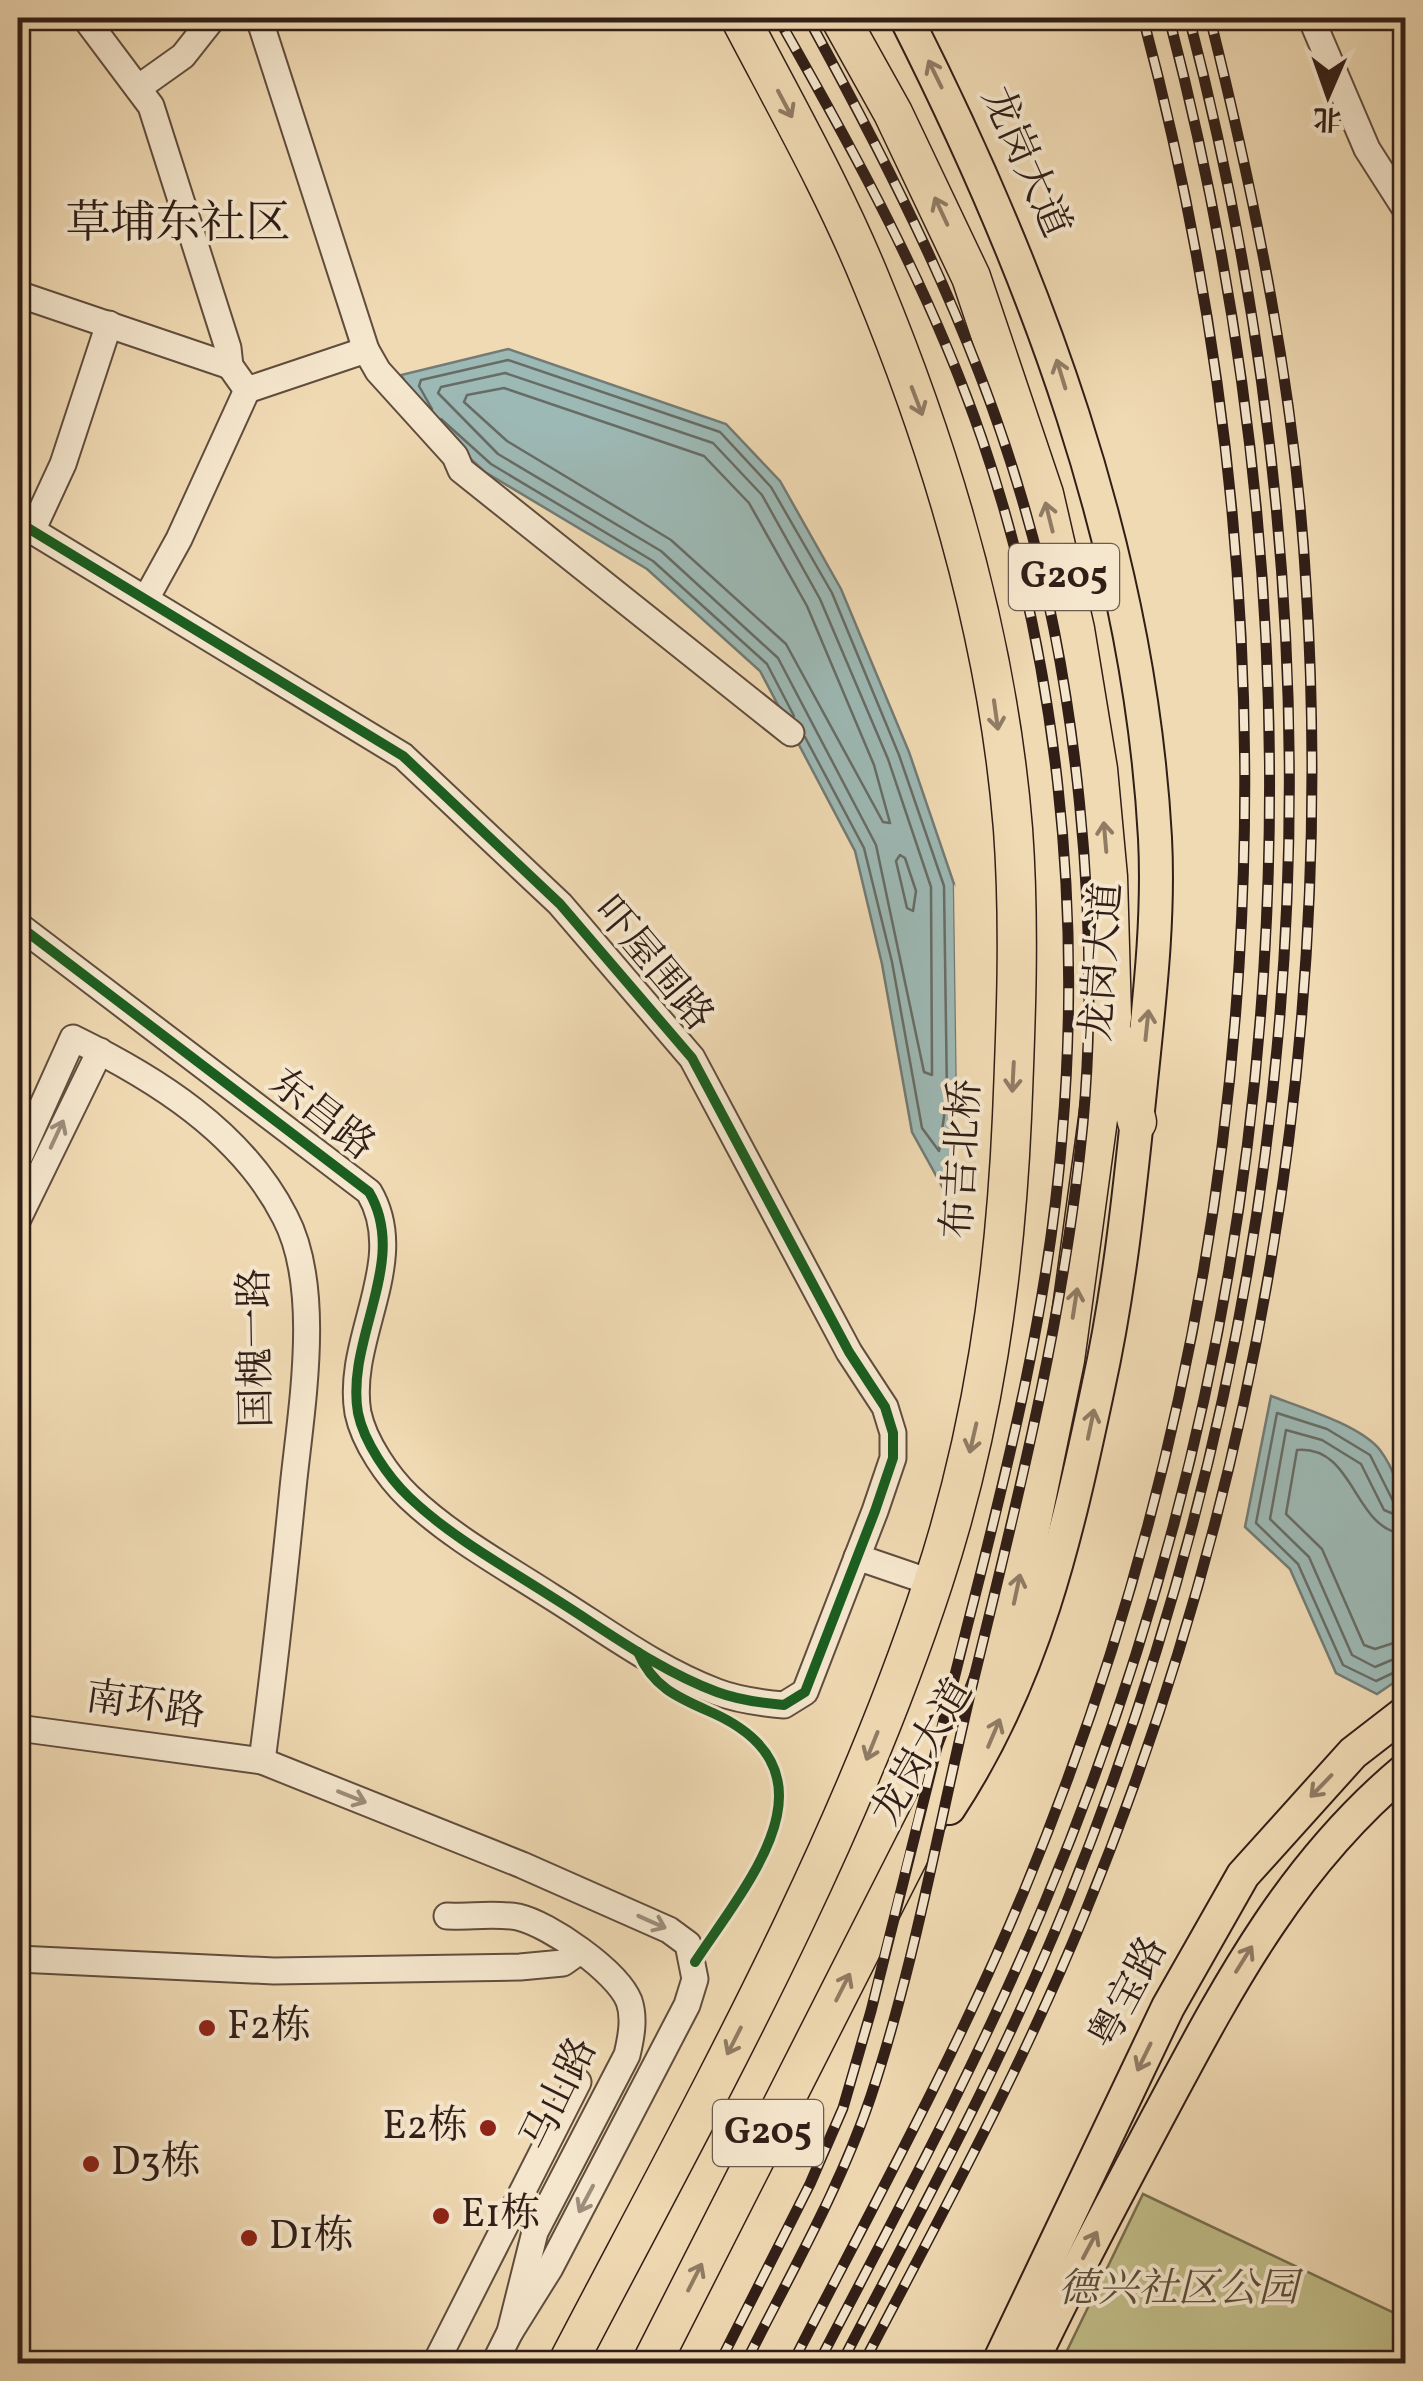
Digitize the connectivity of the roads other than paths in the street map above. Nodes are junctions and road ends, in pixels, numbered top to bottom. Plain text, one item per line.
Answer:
1 (85, 18) edge
2 (213, 18) edge
3 (259, 18) edge
4 (740, 18) edge
5 (840, 18) edge
6 (906, 18) edge
7 (1312, 18) edge
8 (138, 88) junction
9 (1406, 210) edge
10 (18, 294) edge
11 (109, 324) junction
12 (366, 350) junction
13 (230, 366) junction
14 (247, 390) junction
15 (25, 526) edge
16 (147, 597) junction
17 (792, 733) dead end
18 (18, 926) edge
19 (1112, 1018) junction
20 (100, 1050) junction
21 (1137, 1122) junction
22 (18, 1160) edge
23 (18, 1219) edge
24 (993, 1342) joint
25 (857, 1557) junction
26 (933, 1583) junction
27 (716, 1692) joint
28 (1400, 1717) edge
29 (18, 1728) edge
30 (262, 1761) junction
31 (1406, 1769) edge
32 (886, 1904) junction
33 (447, 1916) dead end
34 (580, 1950) junction
35 (18, 1959) edge
36 (578, 2082) dead end
37 (510, 2332) junction
38 (434, 2364) edge
39 (494, 2364) edge
40 (567, 2364) edge
41 (651, 2364) edge
42 (998, 2364) edge
43 (1030, 2364) edge

1 - 8 street
2 - 8 street
3 - 12 street
4 -> 24 highway, 布吉北桥 / G205
19 -> 5 highway, 龙岗大道 / G205
21 -> 6 main road, 龙岗大道
7 - 9 street
8 - 13 street
10 - 11 street
11 - 13 street
11 - 15 street
12 - 14 street
12 - 17 street
13 - 14 street
14 - 16 street
15 - 16 street, 吓屋围路
16 - 25 street, 吓屋围路
18 - 27 street, 东昌路
19 - 21 highway
32 -> 19 highway, 龙岗大道 / G205
20 - 22 street, 国槐一路
23 -> 20 street
20 - 30 street, 国槐一路
32 -> 21 main road, 龙岗大道
24 -> 26 highway, 龙岗大道 / G205
25 - 26 street
25 - 27 street, 吓屋围路
26 -> 40 highway, 龙岗大道 / G205
28 -> 42 main road, 粤宝路
29 - 30 street, 南环路
30 -> 37 street, 南环路
43 -> 31 main road, 粤宝路
41 -> 32 highway, 龙岗大道 / G205
33 - 34 street, 马山路
34 - 35 street
34 - 37 street, 马山路
36 - 38 street
37 - 39 street, 马山路

